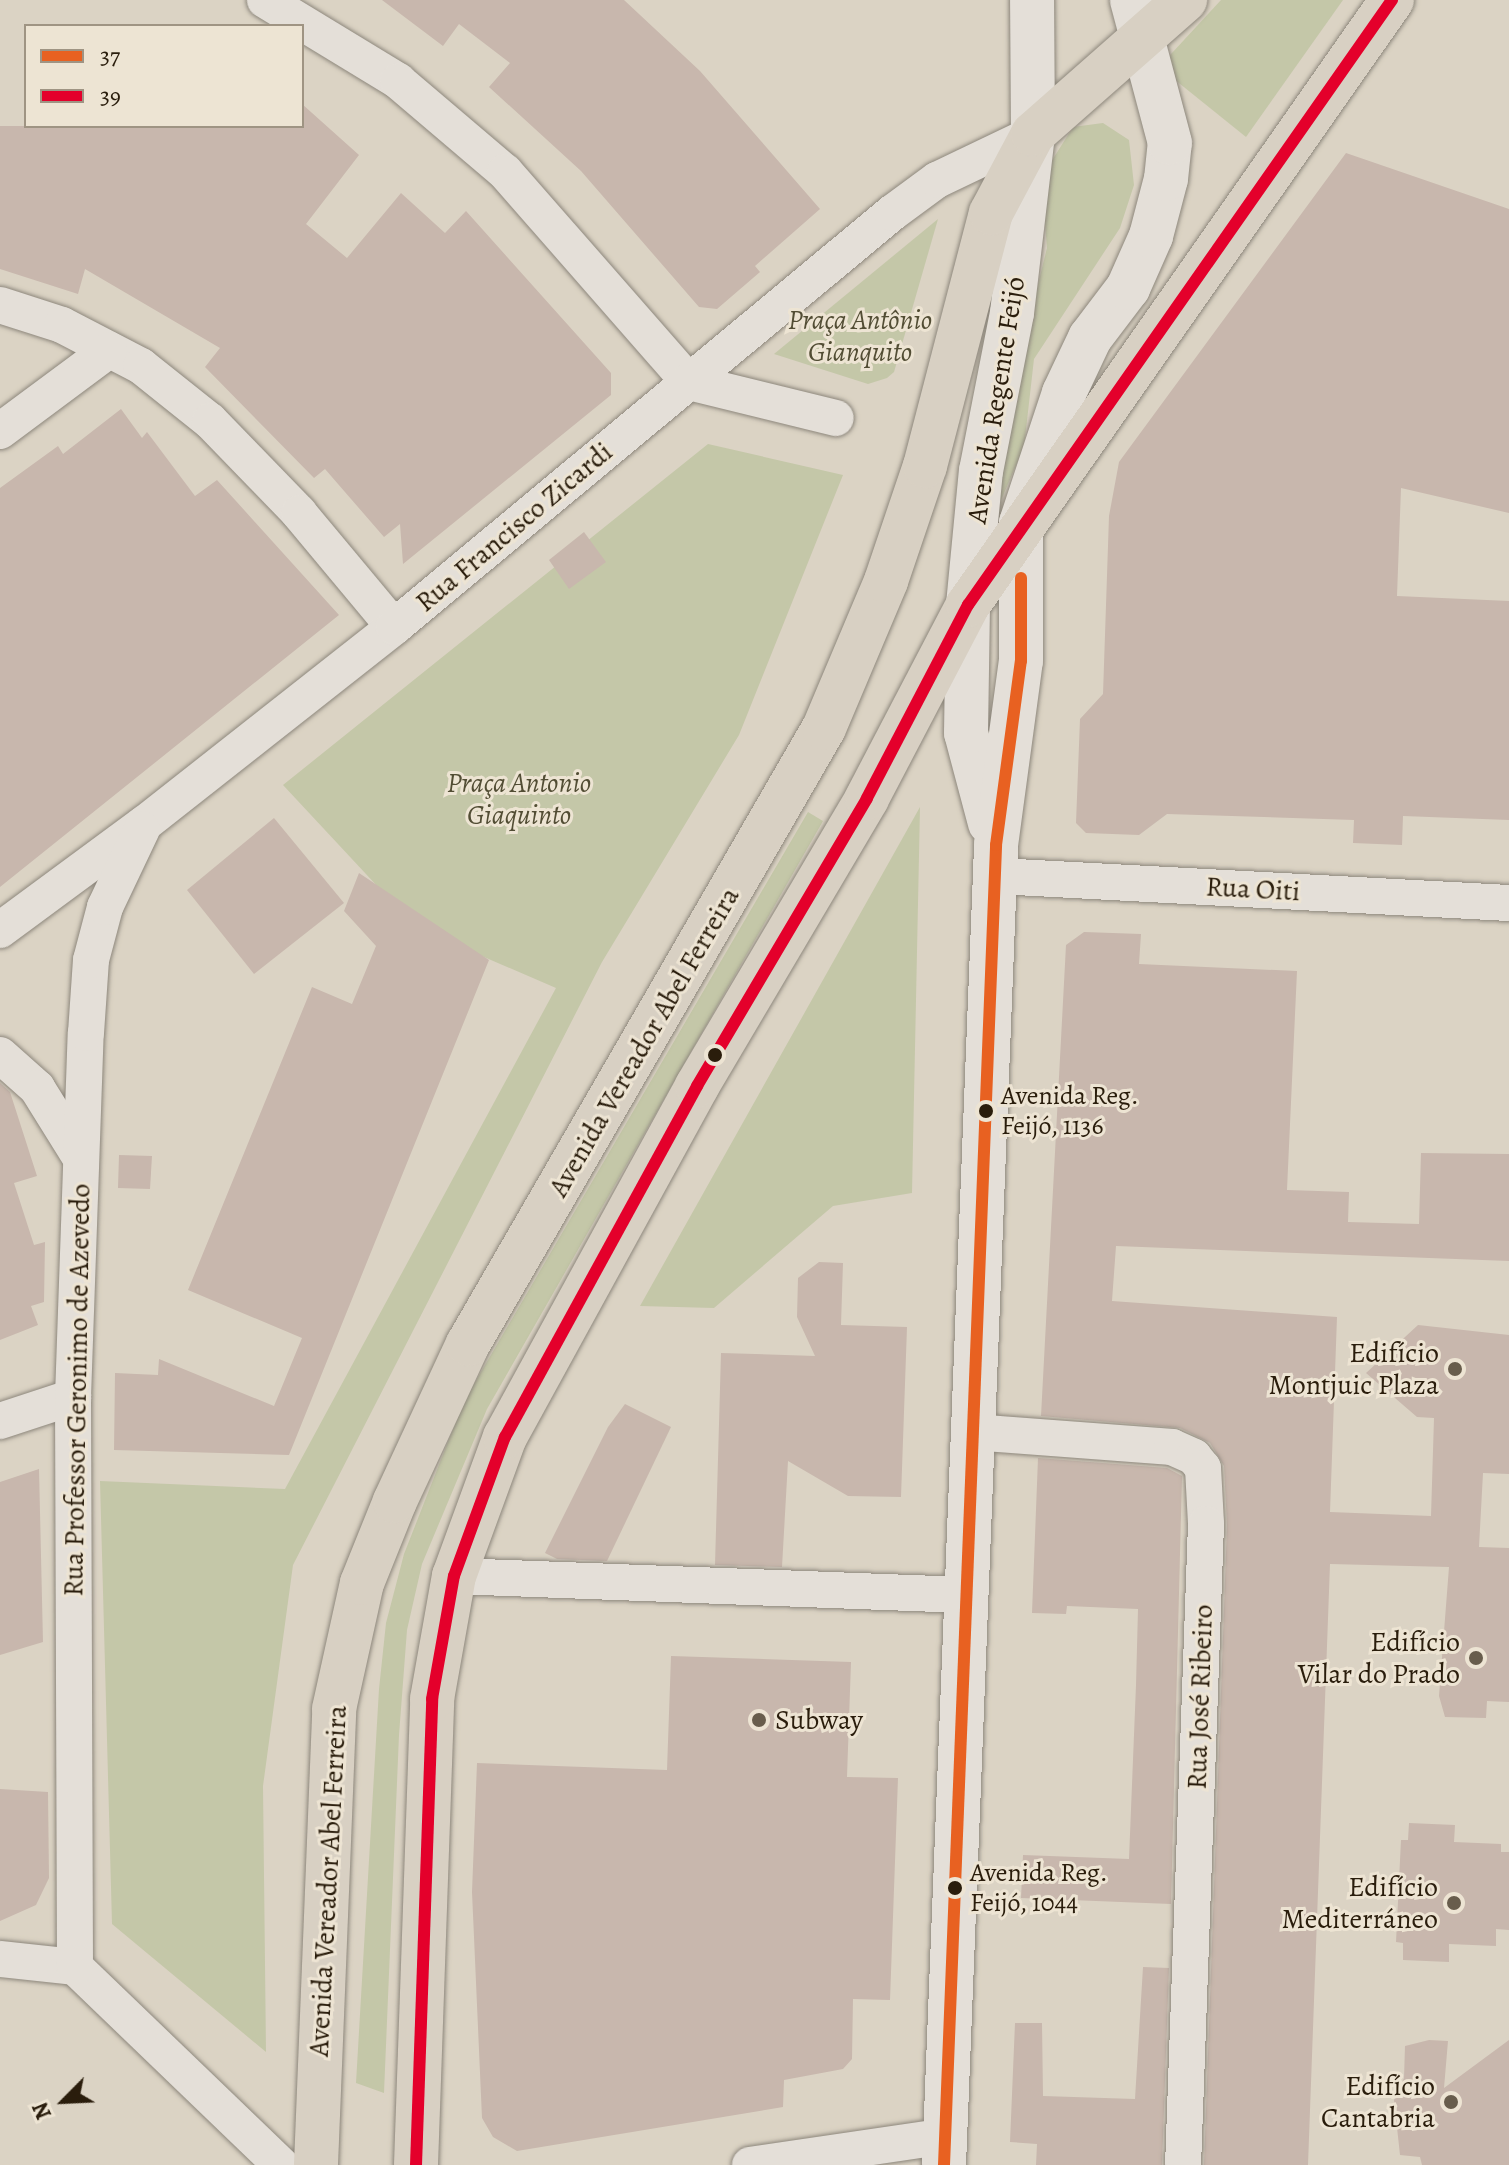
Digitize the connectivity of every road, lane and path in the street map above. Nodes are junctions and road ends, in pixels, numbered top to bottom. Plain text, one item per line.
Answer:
1 (265, 0) edge
2 (1032, 0) edge
3 (1185, 0) edge
4 (1392, 0) edge
5 (1138, 18) edge
6 (1033, 134) junction
7 (0, 305) edge
8 (109, 350) junction
9 (689, 382) junction
10 (836, 418) dead end
11 (0, 431) edge
12 (1021, 523) junction
13 (968, 605) junction
14 (394, 627) junction
15 (144, 824) junction
16 (996, 860) junction
17 (1509, 903) edge
18 (0, 930) edge
19 (0, 1055) edge
20 (80, 1157) junction
21 (73, 1397) junction
22 (0, 1421) edge
23 (972, 1432) junction
24 (454, 1576) junction
25 (966, 1595) junction
26 (0, 1959) edge
27 (75, 1967) junction
28 (945, 2150) edge
29 (281, 2165) edge
30 (316, 2165) edge
31 (416, 2165) edge
32 (750, 2165) edge
33 (1183, 2165) edge

1 - 9 street
2 - 6 main road, Avenida Regente Feijó
3 - 5 main road, Avenida Vereador Abel Ferreira
4 - 12 main road
5 - 6 main road, Avenida Vereador Abel Ferreira
5 - 12 main road, Avenida Regente Feijó
6 - 9 street, Rua Francisco Zicardi
6 - 13 main road, Avenida Regente Feijó
6 - 30 main road, Avenida Vereador Abel Ferreira
7 - 8 street
8 - 11 street
8 - 14 street
9 - 10 street
9 - 14 street, Rua Francisco Zicardi
12 - 13 main road
12 - 16 main road, Avenida Regente Feijó
13 - 16 main road, Avenida Regente Feijó
13 - 24 main road
14 - 15 street, Rua Francisco Zicardi
15 - 18 street, Rua Francisco Zicardi
15 - 20 street, Rua Professor Geronimo de Azevedo
16 - 17 street, Rua Oiti
16 - 23 main road, Avenida Regente Feijó
19 - 20 street
20 - 21 street, Rua Professor Geronimo de Azevedo
21 - 22 street
21 - 27 street, Rua Professor Geronimo de Azevedo
23 - 25 main road, Avenida Regente Feijó
23 - 33 street, Rua José Ribeiro
24 - 25 street
24 - 31 main road
25 - 28 main road, Avenida Regente Feijó
26 - 27 street
27 - 29 street
28 - 32 street

